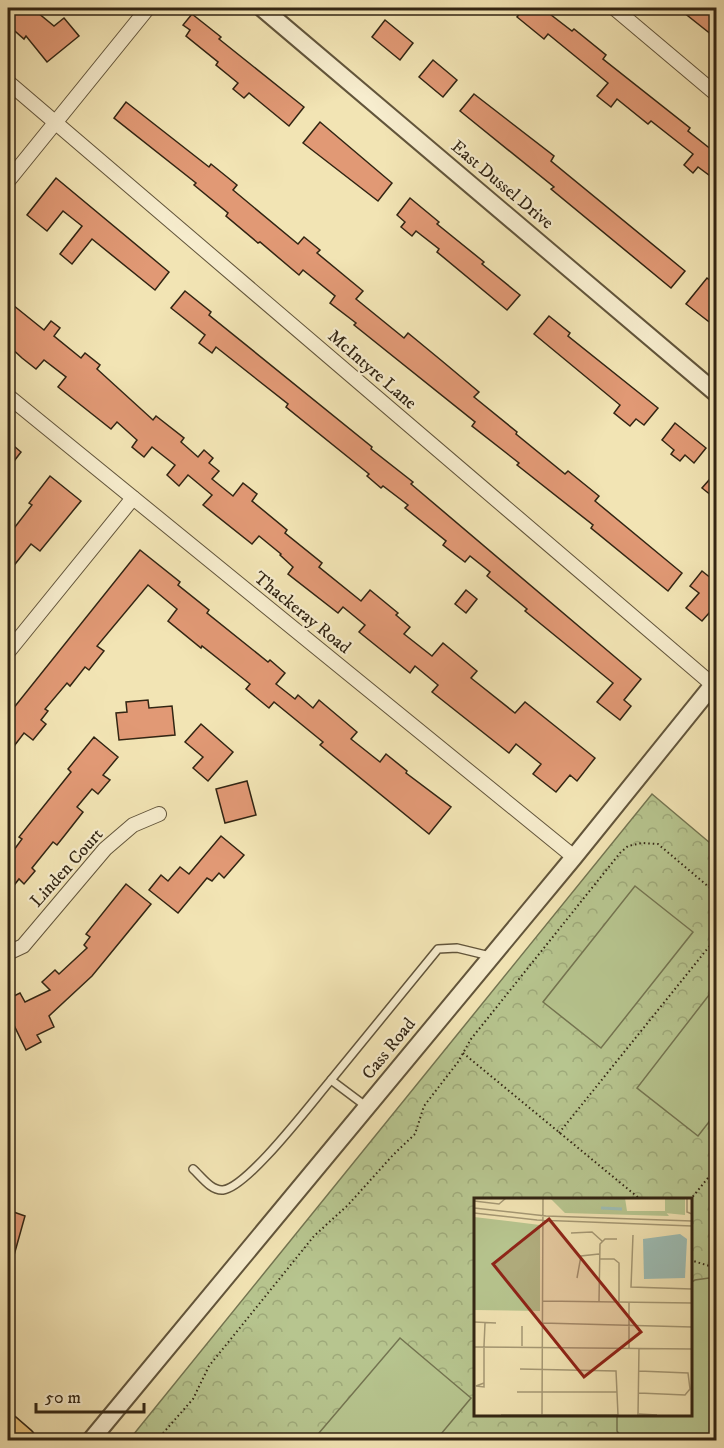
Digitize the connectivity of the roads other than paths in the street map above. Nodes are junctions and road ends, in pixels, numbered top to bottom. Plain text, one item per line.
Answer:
1 (148, 8) edge
2 (262, 8) edge
3 (614, 8) edge
4 (8, 82) edge
5 (717, 94) edge
6 (55, 123) junction
7 (8, 181) edge
8 (717, 393) edge
9 (8, 396) edge
10 (133, 498) junction
11 (8, 652) edge
12 (715, 683) edge
13 (159, 814) dead end
14 (574, 857) junction
15 (8, 952) edge
16 (490, 956) junction
17 (331, 1080) junction
18 (367, 1107) junction
19 (193, 1169) dead end
20 (8, 1427) edge
21 (23, 1440) edge
22 (91, 1440) edge

1 - 6 street
2 - 8 street, East Dussel Drive
3 - 5 street
4 - 6 street, McIntyre Lane
6 - 7 street
6 - 12 street, McIntyre Lane
9 - 10 street, Thackeray Road
10 - 11 street
10 - 14 street, Thackeray Road
12 - 14 street, Cass Road
13 - 15 street, Linden Court
14 - 16 street, Cass Road
16 - 17 lane
16 - 18 street, Cass Road
17 - 18 lane
17 - 19 lane
18 - 22 street, Cass Road
20 - 21 highway

